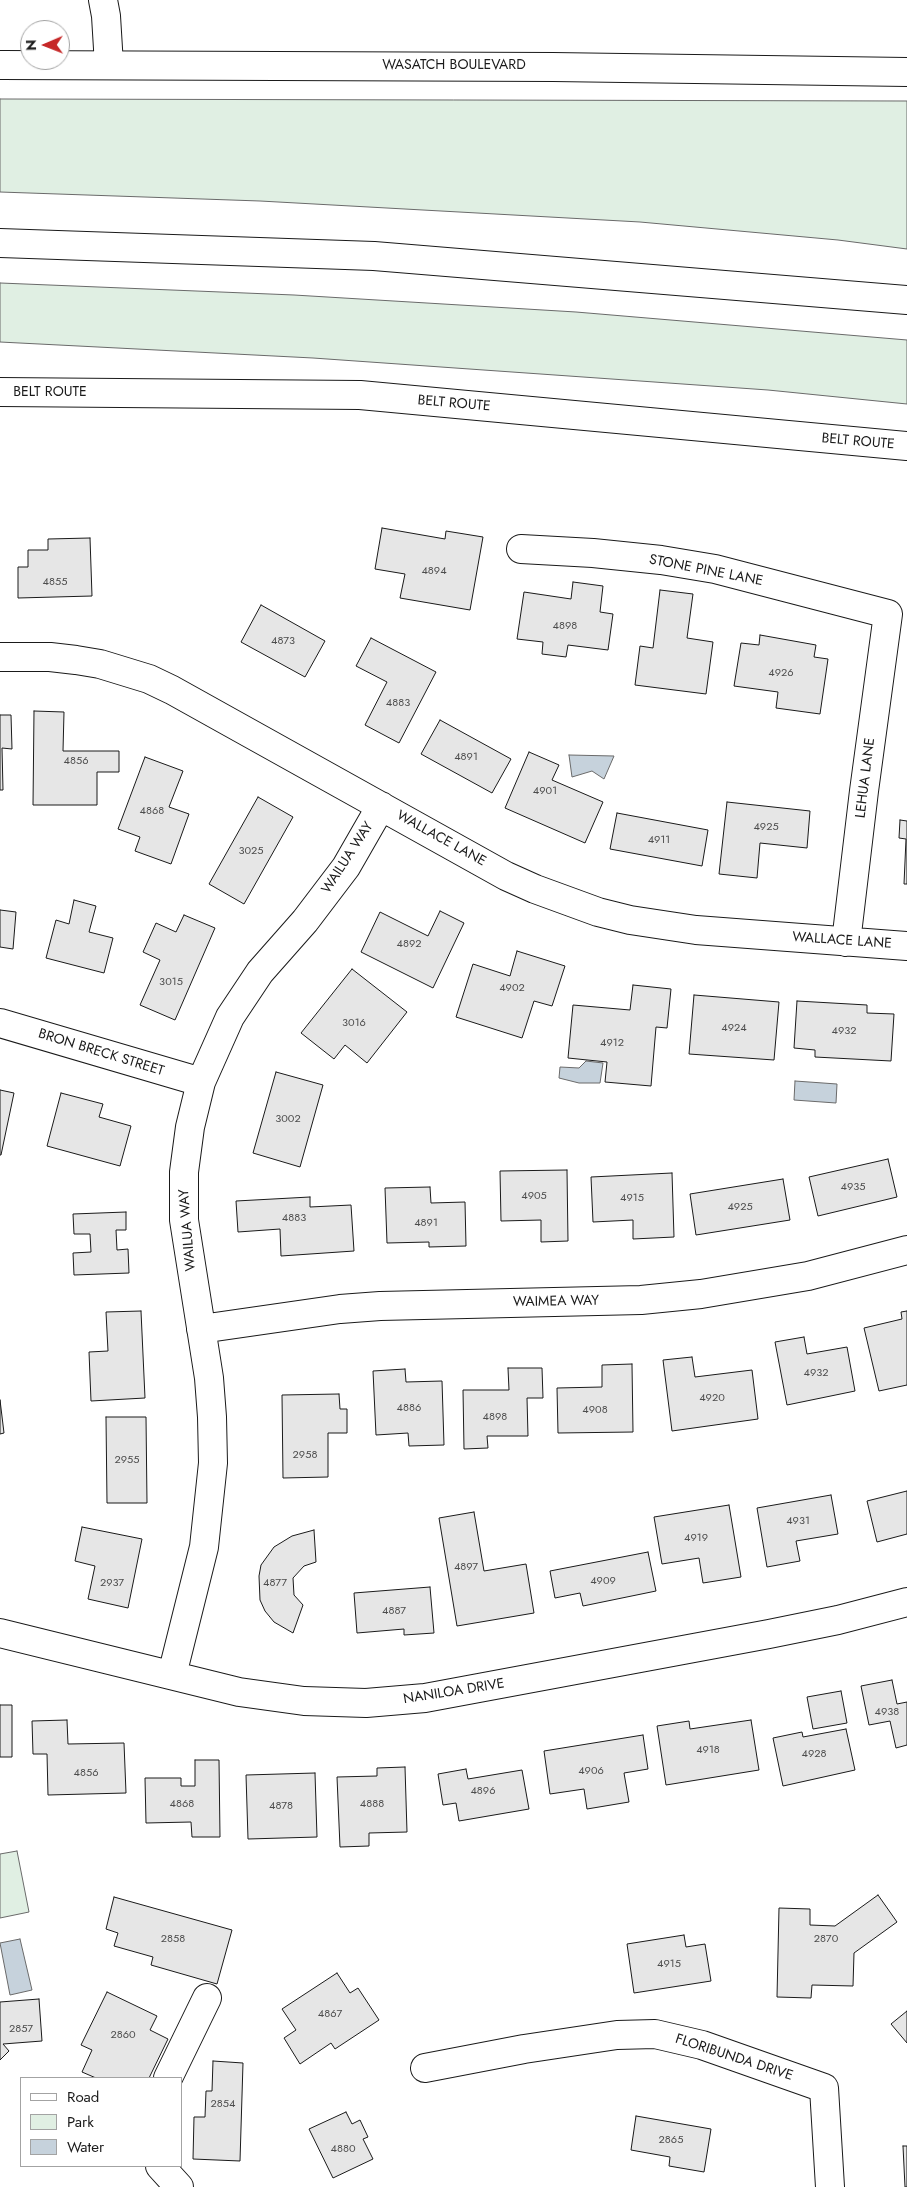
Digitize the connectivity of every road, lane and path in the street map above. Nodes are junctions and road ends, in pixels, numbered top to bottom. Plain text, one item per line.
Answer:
1 (103, 0) edge
2 (0, 65) edge
3 (110, 65) junction
4 (907, 72) edge
5 (0, 243) edge
6 (907, 300) edge
7 (0, 392) edge
8 (907, 446) edge
9 (521, 549) dead end
10 (898, 610) edge
11 (0, 658) edge
12 (381, 806) junction
13 (846, 942) junction
14 (907, 946) edge
15 (0, 1023) edge
16 (201, 1082) junction
17 (907, 1250) edge
18 (200, 1329) junction
19 (907, 1602) edge
20 (0, 1632) edge
21 (172, 1675) junction
22 (207, 1998) dead end
23 (425, 2068) dead end
24 (168, 2077) edge
25 (161, 2167) edge
26 (179, 2187) edge
27 (830, 2187) edge

1 - 3 main road
2 - 3 main road, WASATCH BOULEVARD
3 - 4 main road, WASATCH BOULEVARD
5 - 6 main road
7 - 8 main road, BELT ROUTE
9 - 10 main road, STONE PINE LANE
10 - 13 main road, LEHUA LANE
11 - 12 main road, WALLACE LANE
12 - 13 main road, WALLACE LANE
12 - 16 main road, WAILUA WAY
13 - 14 main road, WALLACE LANE
15 - 16 main road, BRON BRECK STREET
16 - 18 main road, WAILUA WAY
17 - 18 main road, WAIMEA WAY
18 - 21 main road, WAILUA WAY
19 - 21 main road, NANILOA DRIVE
20 - 21 main road, NANILOA DRIVE
22 - 24 main road
23 - 27 main road, FLORIBUNDA DRIVE
25 - 26 main road

